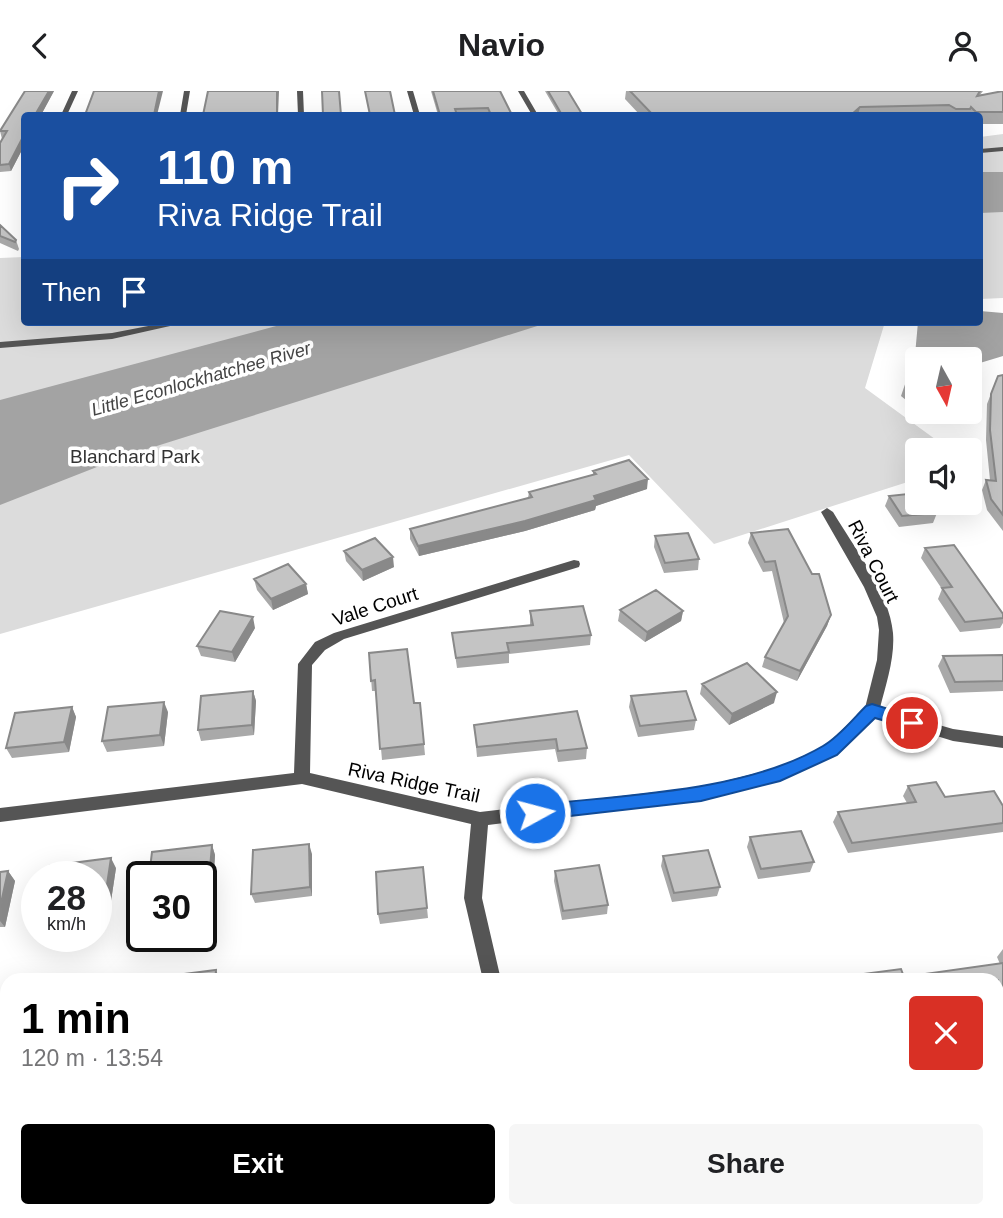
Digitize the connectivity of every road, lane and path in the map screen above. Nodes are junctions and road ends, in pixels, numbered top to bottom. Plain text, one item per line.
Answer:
1 (75, 91) edge
2 (187, 91) edge
3 (300, 91) edge
4 (410, 91) edge
5 (521, 91) edge
6 (65, 112) edge
7 (184, 112) edge
8 (301, 112) edge
9 (415, 112) edge
10 (533, 112) edge
11 (1003, 149) edge
12 (983, 152) edge
13 (163, 326) edge
14 (0, 345) edge
15 (827, 512) dead end
16 (573, 564) dead end
17 (872, 711) junction
18 (1003, 742) edge
19 (302, 778) junction
20 (0, 815) edge
21 (480, 819) junction
22 (490, 973) edge

1 - 6 street
2 - 7 street
3 - 8 street
4 - 9 street
5 - 10 street
11 - 12 street
13 - 14 street
15 - 17 street, Riva Court
16 - 19 street, Vale Court
17 - 18 street
17 - 21 street, Riva Ridge Trail
19 - 20 street, Riva Ridge Trail
19 - 21 street, Riva Ridge Trail
21 - 22 street

